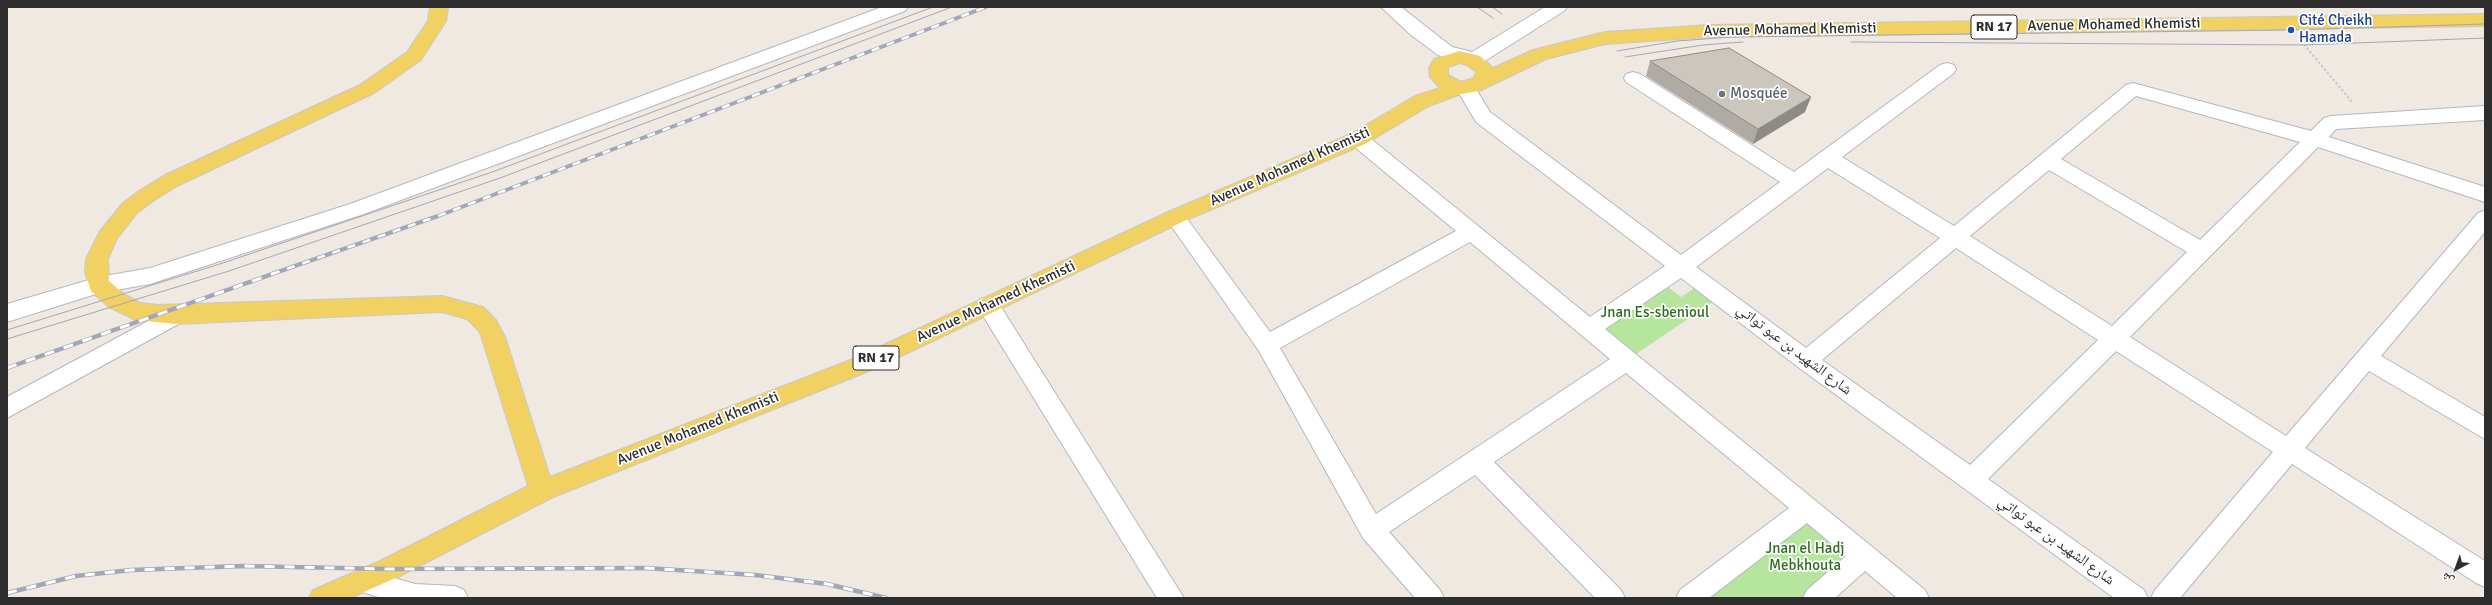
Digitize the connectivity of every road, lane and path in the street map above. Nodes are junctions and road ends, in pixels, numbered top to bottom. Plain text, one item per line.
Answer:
1 (439, 7) edge
2 (898, 7) edge
3 (1390, 7) edge
4 (1558, 7) edge
5 (2485, 20) edge
6 (1417, 32) junction
7 (2299, 40) dead end
8 (1947, 69) dead end
9 (1471, 73) junction
10 (1438, 75) junction
11 (1633, 78) dead end
12 (1422, 101) junction
13 (2485, 113) edge
14 (2367, 121) junction
15 (1358, 139) junction
16 (2315, 139) junction
17 (1828, 158) junction
18 (2047, 160) junction
19 (1795, 182) junction
20 (2485, 195) edge
21 (1175, 217) junction
22 (2485, 218) edge
23 (1471, 232) junction
24 (1955, 237) junction
25 (2202, 251) junction
26 (1682, 266) junction
27 (99, 285) junction
28 (988, 305) junction
29 (7, 313) edge
30 (176, 315) junction
31 (1589, 329) junction
32 (2114, 338) junction
33 (1268, 345) junction
34 (2367, 359) junction
35 (1627, 360) junction
36 (1806, 361) junction
37 (7, 408) edge
38 (2475, 415) edge
39 (2485, 429) edge
40 (2289, 450) junction
41 (1477, 461) junction
42 (1972, 480) junction
43 (542, 491) junction
44 (1806, 509) junction
45 (1372, 530) junction
46 (1864, 556) junction
47 (2485, 575) edge
48 (362, 581) junction
49 (322, 598) edge
50 (455, 598) edge
51 (1171, 598) edge
52 (1431, 598) edge
53 (1612, 598) edge
54 (1689, 598) edge
55 (1816, 598) edge
56 (1916, 598) edge
57 (2136, 598) edge
58 (2164, 598) edge

1 - 27 main road
2 - 27 street
3 - 6 street
4 - 9 street
5 - 9 main road, Avenue Mohamed Khemisti / RN 17
6 - 9 street
6 - 10 street
7 - 14 path
8 - 17 street
9 - 10 main road
9 - 10 main road
9 - 12 main road
9 - 26 street, شارع الشهيد بن عبو تواتي
10 - 12 main road
11 - 19 street
12 - 15 main road, Avenue Mohamed Khemisti / RN 17
13 - 14 street
14 - 16 street
15 - 21 main road, Avenue Mohamed Khemisti / RN 17
15 - 23 street
16 - 18 street
16 - 20 street
16 - 25 street
17 - 19 street
17 - 24 street
18 - 24 street
18 - 25 street
19 - 26 street
21 - 28 main road, Avenue Mohamed Khemisti / RN 17
21 - 33 street
22 - 34 street
23 - 31 street
23 - 33 street
24 - 32 street
24 - 36 street
25 - 32 street
26 - 31 street
26 - 36 street, شارع الشهيد بن عبو تواتي
27 - 29 street
27 - 30 main road
28 - 43 main road, Avenue Mohamed Khemisti / RN 17
28 - 51 street
30 - 37 street
30 - 43 main road
31 - 35 street
32 - 40 street
32 - 42 street
33 - 45 street
34 - 38 street
34 - 40 street
35 - 41 street
35 - 44 street
36 - 42 street, شارع الشهيد بن عبو تواتي
38 - 39 street
40 - 47 street
40 - 58 street
41 - 45 street
41 - 53 street
42 - 57 street, شارع الشهيد بن عبو تواتي
43 - 48 main road, Avenue Mohamed Khemisti / RN 17
44 - 46 street
44 - 54 street
45 - 52 street
46 - 55 street
46 - 56 street
48 - 49 main road, Avenue Mohamed Khemisti / RN 17
48 - 50 street

